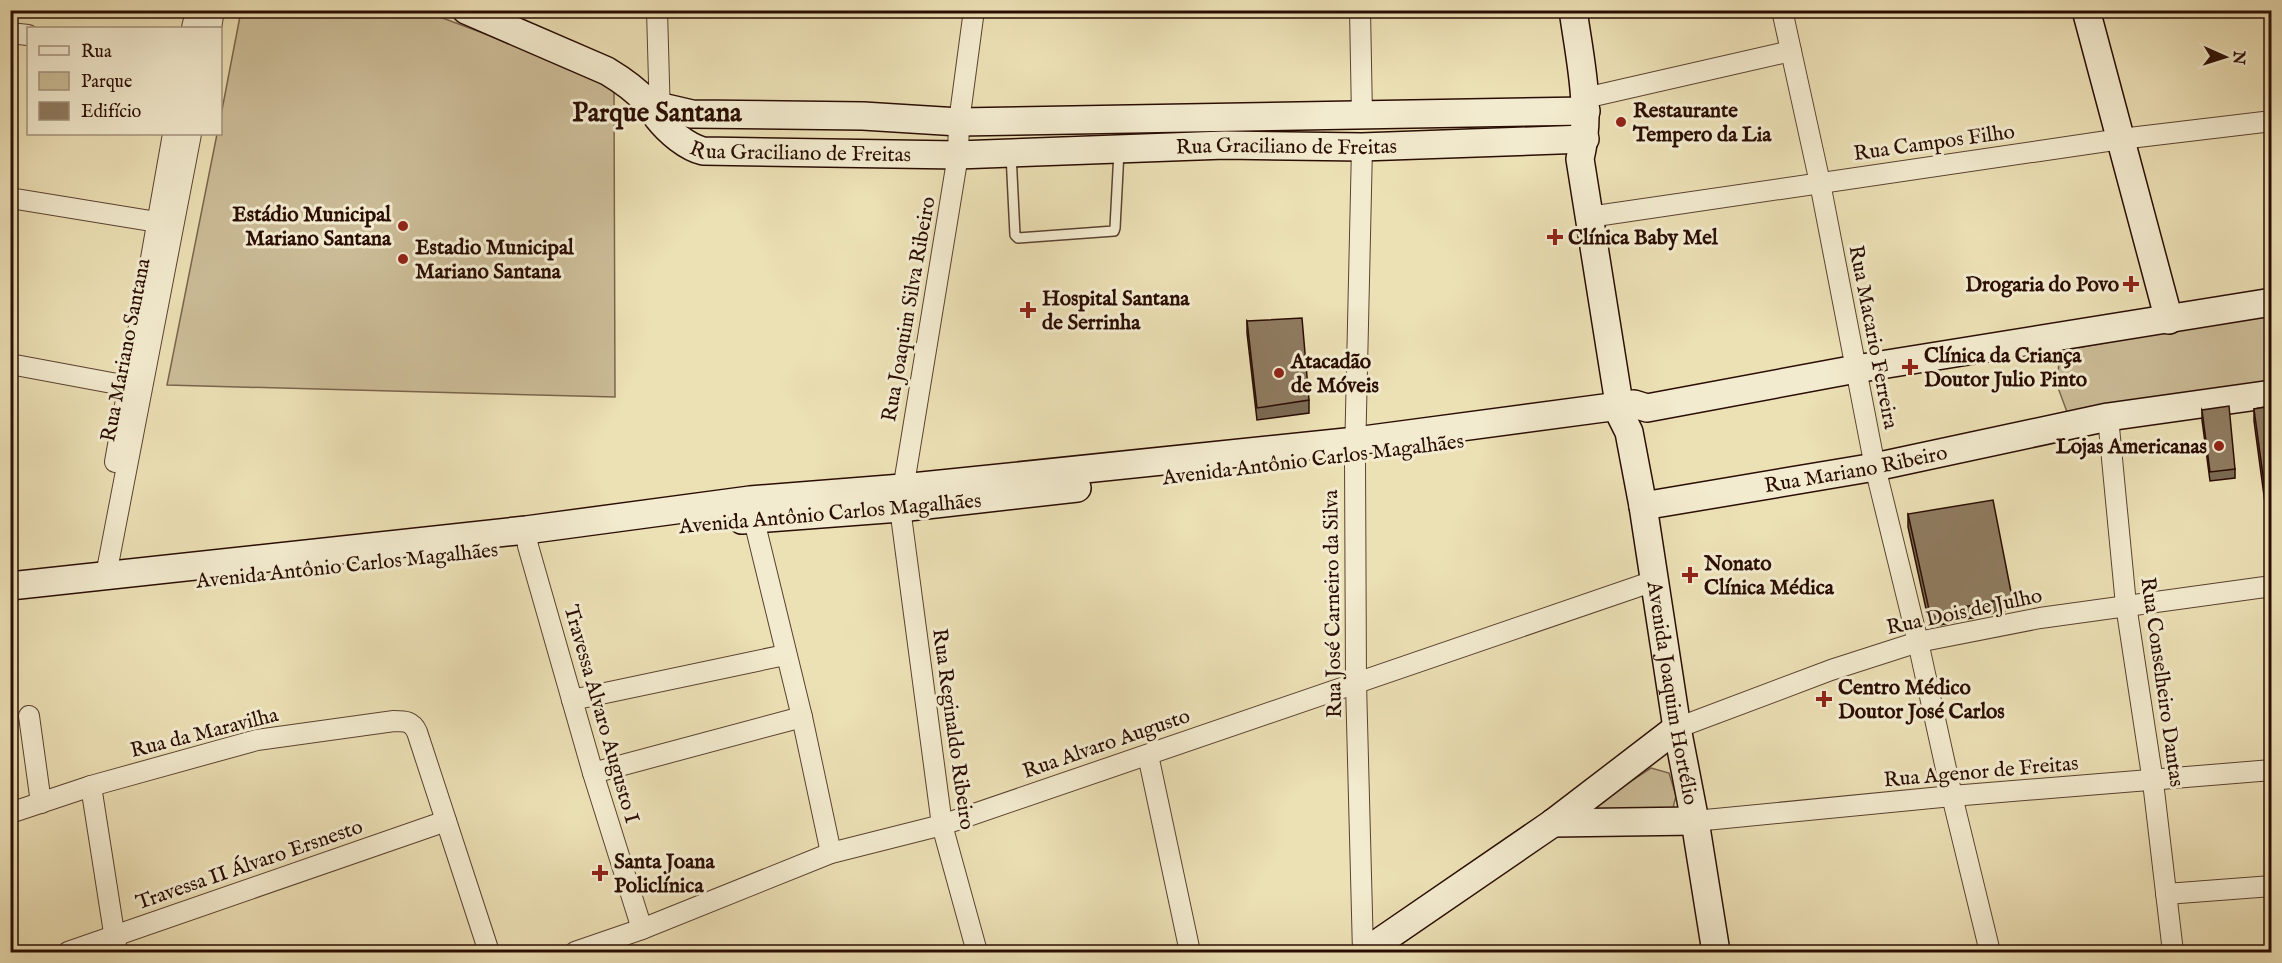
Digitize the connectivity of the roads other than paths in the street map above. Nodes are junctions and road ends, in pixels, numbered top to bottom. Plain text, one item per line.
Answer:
1 (196, 10) edge
2 (214, 10) edge
3 (466, 10) edge
4 (657, 10) edge
5 (974, 10) edge
6 (1360, 10) edge
7 (1572, 10) edge
8 (1782, 10) edge
9 (2086, 10) edge
10 (192, 27) edge
11 (211, 27) edge
12 (10, 33) edge
13 (27, 36) edge
14 (1791, 51) junction
15 (1585, 104) junction
16 (656, 111) junction
17 (1362, 116) junction
18 (2271, 121) edge
19 (959, 122) junction
20 (172, 135) edge
21 (191, 135) edge
22 (1585, 139) junction
23 (2121, 139) junction
24 (1362, 147) junction
25 (1119, 149) junction
26 (1011, 152) junction
27 (958, 155) junction
28 (1820, 183) junction
29 (10, 198) edge
30 (1597, 215) junction
31 (157, 222) junction
32 (2271, 302) edge
33 (2169, 320) junction
34 (10, 364) edge
35 (1856, 369) junction
36 (128, 386) junction
37 (2271, 394) edge
38 (1631, 413) junction
39 (2108, 417) junction
40 (1355, 449) junction
41 (1875, 467) junction
42 (901, 498) junction
43 (1643, 506) junction
44 (752, 509) junction
45 (527, 538) junction
46 (101, 580) junction
47 (1654, 581) junction
48 (10, 586) edge
49 (2271, 586) edge
50 (10, 603) edge
51 (2126, 605) junction
52 (1918, 642) junction
53 (785, 655) junction
54 (1356, 684) junction
55 (572, 700) junction
56 (29, 716) dead end
57 (802, 717) junction
58 (1677, 729) junction
59 (1148, 754) junction
60 (2271, 770) edge
61 (593, 773) junction
62 (2153, 782) junction
63 (91, 786) junction
64 (1952, 796) junction
65 (41, 803) junction
66 (10, 813) edge
67 (446, 821) junction
68 (1695, 821) junction
69 (1553, 823) junction
70 (942, 825) junction
71 (831, 853) junction
72 (2271, 886) edge
73 (2166, 894) junction
74 (642, 929) junction
75 (116, 944) edge
76 (68, 952) edge
77 (489, 952) edge
78 (575, 952) edge
79 (977, 952) edge
80 (1190, 952) edge
81 (1364, 952) edge
82 (1716, 952) edge
83 (1990, 952) edge
84 (2173, 952) edge

1 - 10 street
2 - 11 street
3 - 16 street
4 - 16 street
5 - 19 street, Rua Joaquim Silva Ribeiro
6 - 17 street
7 - 15 street, Avenida Joaquim Hortélio
8 - 14 street, Rua Macario Ferreira
9 - 23 street
12 - 13 street
14 - 15 street
14 - 28 street, Rua Macario Ferreira
15 - 17 street, Rua Graciliano de Freitas
15 - 22 street, Avenida Joaquim Hortélio
16 - 19 street, Rua Graciliano de Freitas
16 - 27 street, Rua Graciliano de Freitas
17 - 19 street, Rua Graciliano de Freitas
18 - 23 street, Rua Campos Filho
19 - 27 street, Rua Joaquim Silva Ribeiro
20 - 31 street, Rua Mariano Santana
21 - 46 street, Rua Mariano Santana
22 - 24 street, Rua Graciliano de Freitas
22 - 30 street, Avenida Joaquim Hortélio
23 - 28 street, Rua Campos Filho
23 - 33 street
24 - 25 street, Rua Graciliano de Freitas
24 - 40 street, Rua José Carneiro da Silva
25 - 26 street, Rua Graciliano de Freitas
25 - 26 lane
26 - 27 street, Rua Graciliano de Freitas
27 - 42 street, Rua Joaquim Silva Ribeiro
28 - 30 street, Rua Campos Filho
28 - 35 street, Rua Macario Ferreira
29 - 31 street
30 - 38 street, Avenida Joaquim Hortélio
31 - 36 street, Rua Mariano Santana
32 - 33 street, Avenida Antônio Carlos Magalhães
33 - 35 street, Avenida Antônio Carlos Magalhães
34 - 36 street
35 - 38 street, Avenida Antônio Carlos Magalhães
35 - 41 street, Rua Macario Ferreira
36 - 46 street, Rua Mariano Santana
37 - 39 street, Rua Mariano Ribeiro
38 - 40 street, Avenida Antônio Carlos Magalhães
38 - 43 street, Avenida Joaquim Hortélio
39 - 41 street, Rua Mariano Ribeiro
39 - 51 street, Rua Conselheiro Dantas
40 - 42 street, Avenida Antônio Carlos Magalhães
40 - 54 street, Rua José Carneiro da Silva
41 - 43 street, Rua Mariano Ribeiro
41 - 52 street, Rua Macario Ferreira
42 - 44 street, Avenida Antônio Carlos Magalhães
42 - 70 street, Rua Reginaldo Ribeiro
43 - 47 street, Avenida Joaquim Hortélio
44 - 45 street, Avenida Antônio Carlos Magalhães
44 - 53 street
45 - 46 street, Avenida Antônio Carlos Magalhães
45 - 55 street, Travessa Alvaro Augusto I
46 - 48 street, Avenida Antônio Carlos Magalhães
46 - 50 street, Avenida Antônio Carlos Magalhães
47 - 54 street, Rua Alvaro Augusto
47 - 58 street, Avenida Joaquim Hortélio
49 - 51 street, Rua Dois de Julho
51 - 52 street, Rua Dois de Julho
51 - 62 street, Rua Conselheiro Dantas
52 - 58 street, Rua Dois de Julho
52 - 64 street, Rua Macario Ferreira
53 - 55 street
53 - 57 street
54 - 59 street, Rua Alvaro Augusto
54 - 81 street, Rua José Carneiro da Silva
55 - 61 street, Travessa Alvaro Augusto I
56 - 65 street
57 - 61 street
57 - 71 street
58 - 68 street, Avenida Joaquim Hortélio
58 - 69 street
59 - 70 street, Rua Alvaro Augusto
59 - 80 street
60 - 62 street, Rua Agenor de Freitas
61 - 74 street, Travessa Alvaro Augusto I
62 - 64 street, Rua Agenor de Freitas
62 - 73 street, Rua Conselheiro Dantas
63 - 65 street, Rua da Maravilha
63 - 67 street, Rua da Maravilha
63 - 75 street
64 - 68 street, Rua Agenor de Freitas
64 - 83 street, Rua Macario Ferreira
65 - 66 street, Rua da Maravilha
67 - 75 street, Travessa II Álvaro Ersnesto
67 - 77 street
68 - 69 street
68 - 82 street, Avenida Joaquim Hortélio
69 - 81 street
70 - 71 street, Rua Alvaro Augusto
70 - 79 street, Rua Reginaldo Ribeiro
71 - 74 street, Rua Alvaro Augusto
72 - 73 street
73 - 84 street, Rua Conselheiro Dantas
74 - 78 street, Rua Alvaro Augusto
75 - 76 street, Travessa II Álvaro Ersnesto

